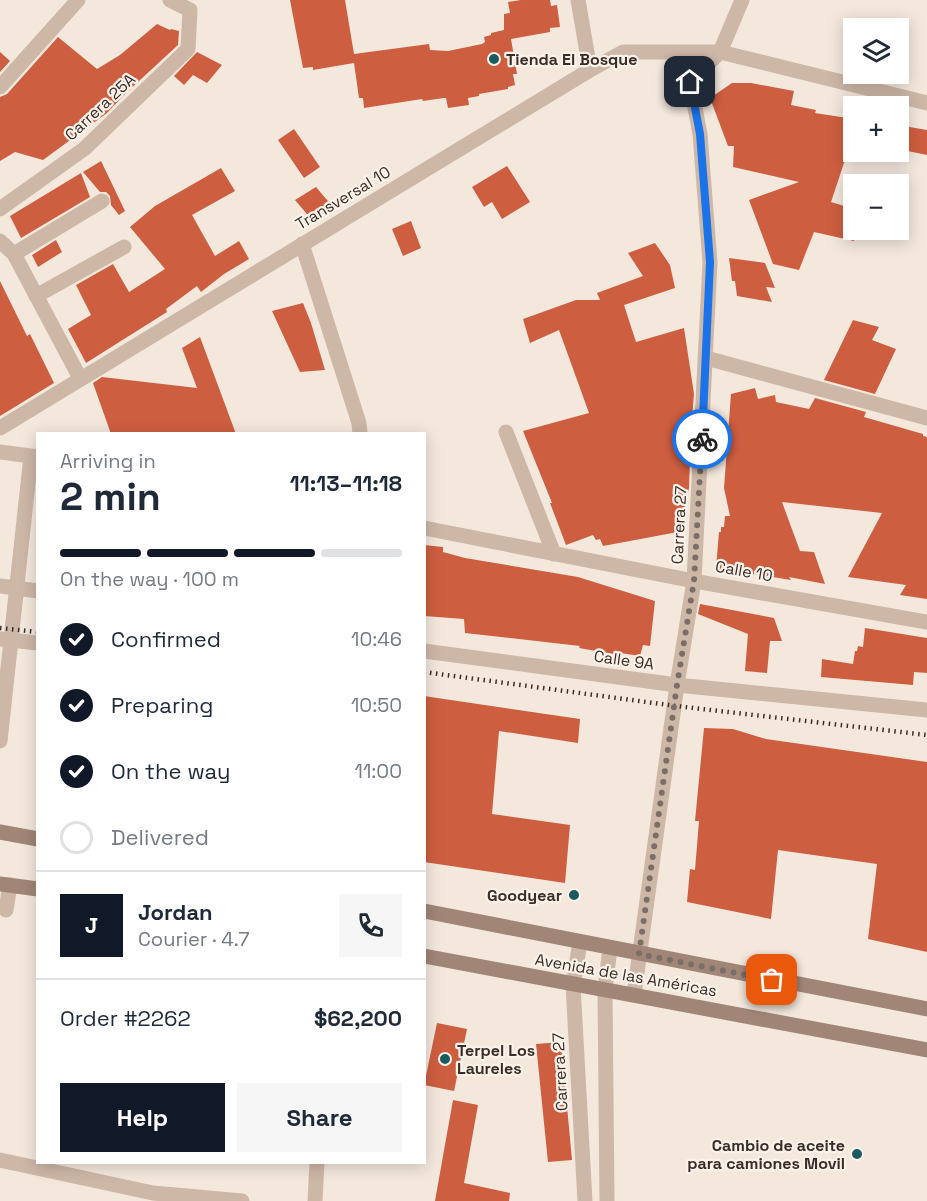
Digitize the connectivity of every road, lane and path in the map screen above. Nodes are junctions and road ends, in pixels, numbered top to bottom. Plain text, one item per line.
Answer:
1 (78, 0) edge
2 (170, 0) edge
3 (578, 0) edge
4 (742, 0) edge
5 (720, 52) junction
6 (590, 70) junction
7 (0, 87) edge
8 (927, 103) edge
9 (102, 201) dead end
10 (0, 208) edge
11 (0, 241) edge
12 (302, 244) junction
13 (124, 247) dead end
14 (14, 254) junction
15 (36, 296) junction
16 (706, 358) junction
17 (80, 378) junction
18 (927, 418) edge
19 (0, 428) edge
20 (360, 432) edge
21 (506, 432) dead end
22 (0, 452) edge
23 (34, 457) edge
24 (426, 528) edge
25 (554, 554) junction
26 (694, 581) junction
27 (0, 586) edge
28 (16, 587) junction
29 (36, 591) edge
30 (927, 622) edge
31 (5, 639) edge
32 (36, 643) edge
33 (426, 651) edge
34 (677, 685) junction
35 (927, 710) edge
36 (0, 741) edge
37 (0, 832) edge
38 (36, 839) edge
39 (3, 886) edge
40 (36, 889) edge
41 (6, 910) dead end
42 (426, 912) edge
43 (580, 942) junction
44 (610, 948) junction
45 (639, 954) junction
46 (426, 956) edge
47 (573, 985) junction
48 (605, 989) junction
49 (634, 994) junction
50 (927, 1009) edge
51 (927, 1050) edge
52 (0, 1160) edge
53 (317, 1164) edge
54 (242, 1201) edge
55 (315, 1201) edge
56 (585, 1201) edge
57 (607, 1201) edge

1 - 7 street
2 - 10 street, Carrera 25A
3 - 6 street
4 - 5 street, Carrera 27
5 - 6 street, Transversal 10
5 - 8 street, Transversal 10
5 - 16 street, Carrera 27
6 - 12 street, Transversal 10
9 - 14 street
11 - 14 street
12 - 17 street, Transversal 10
12 - 20 street
13 - 15 street
14 - 15 street
15 - 17 street
16 - 18 street
16 - 26 street, Carrera 27
17 - 19 street, Transversal 10
21 - 25 street
22 - 23 street
23 - 28 street
24 - 25 street, Calle 10
25 - 26 street, Calle 10
26 - 30 street, Calle 10
26 - 34 street, Carrera 27
27 - 28 street
28 - 29 street
28 - 31 street
31 - 32 street
31 - 36 street
33 - 34 street, Calle 9A
34 - 35 street, Calle 9A
34 - 45 street, Carrera 27
37 - 38 main road
39 - 40 main road
39 - 41 street
42 - 43 main road, Avenida de las Américas
43 - 44 main road, Avenida de las Américas
43 - 47 street, Carrera 27
44 - 45 main road, Avenida de las Américas
44 - 48 street
45 - 49 street, Carrera 27
45 - 50 main road, Avenida de las Américas
46 - 47 main road, Avenida de las Américas
47 - 48 main road, Avenida de las Américas
47 - 56 street, Carrera 27
48 - 49 main road, Avenida de las Américas
48 - 57 street
49 - 51 main road, Avenida de las Américas
52 - 54 street
53 - 55 street

